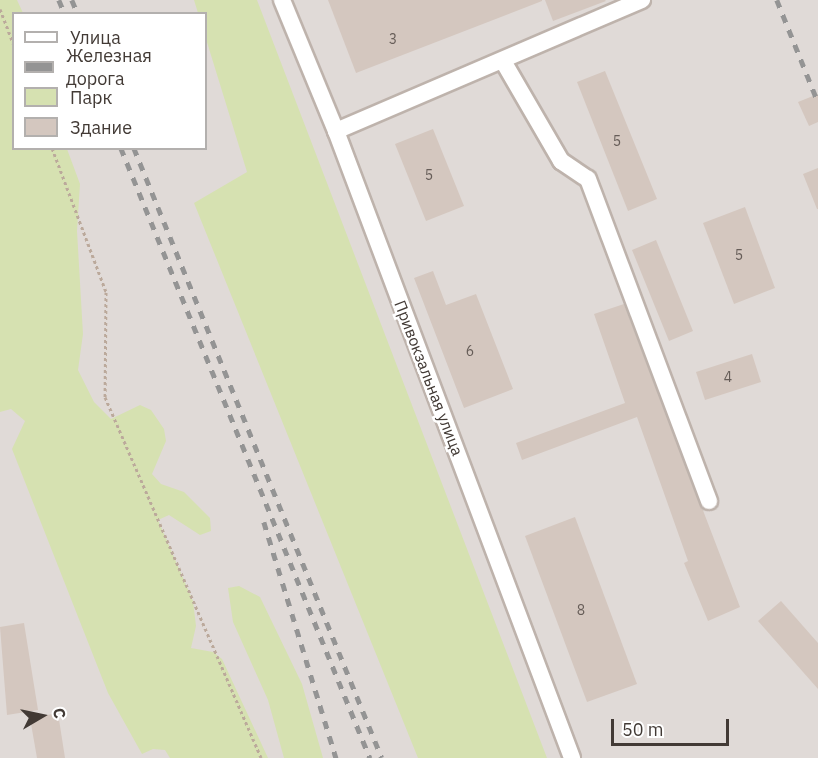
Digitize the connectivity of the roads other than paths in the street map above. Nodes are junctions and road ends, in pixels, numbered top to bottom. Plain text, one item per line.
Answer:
1 (282, 0) edge
2 (642, 0) edge
3 (502, 61) junction
4 (336, 131) junction
5 (709, 501) dead end
6 (572, 758) edge

1 - 4 street, Привокзальная улица
2 - 3 street
3 - 4 street
3 - 5 street
4 - 6 street, Привокзальная улица

